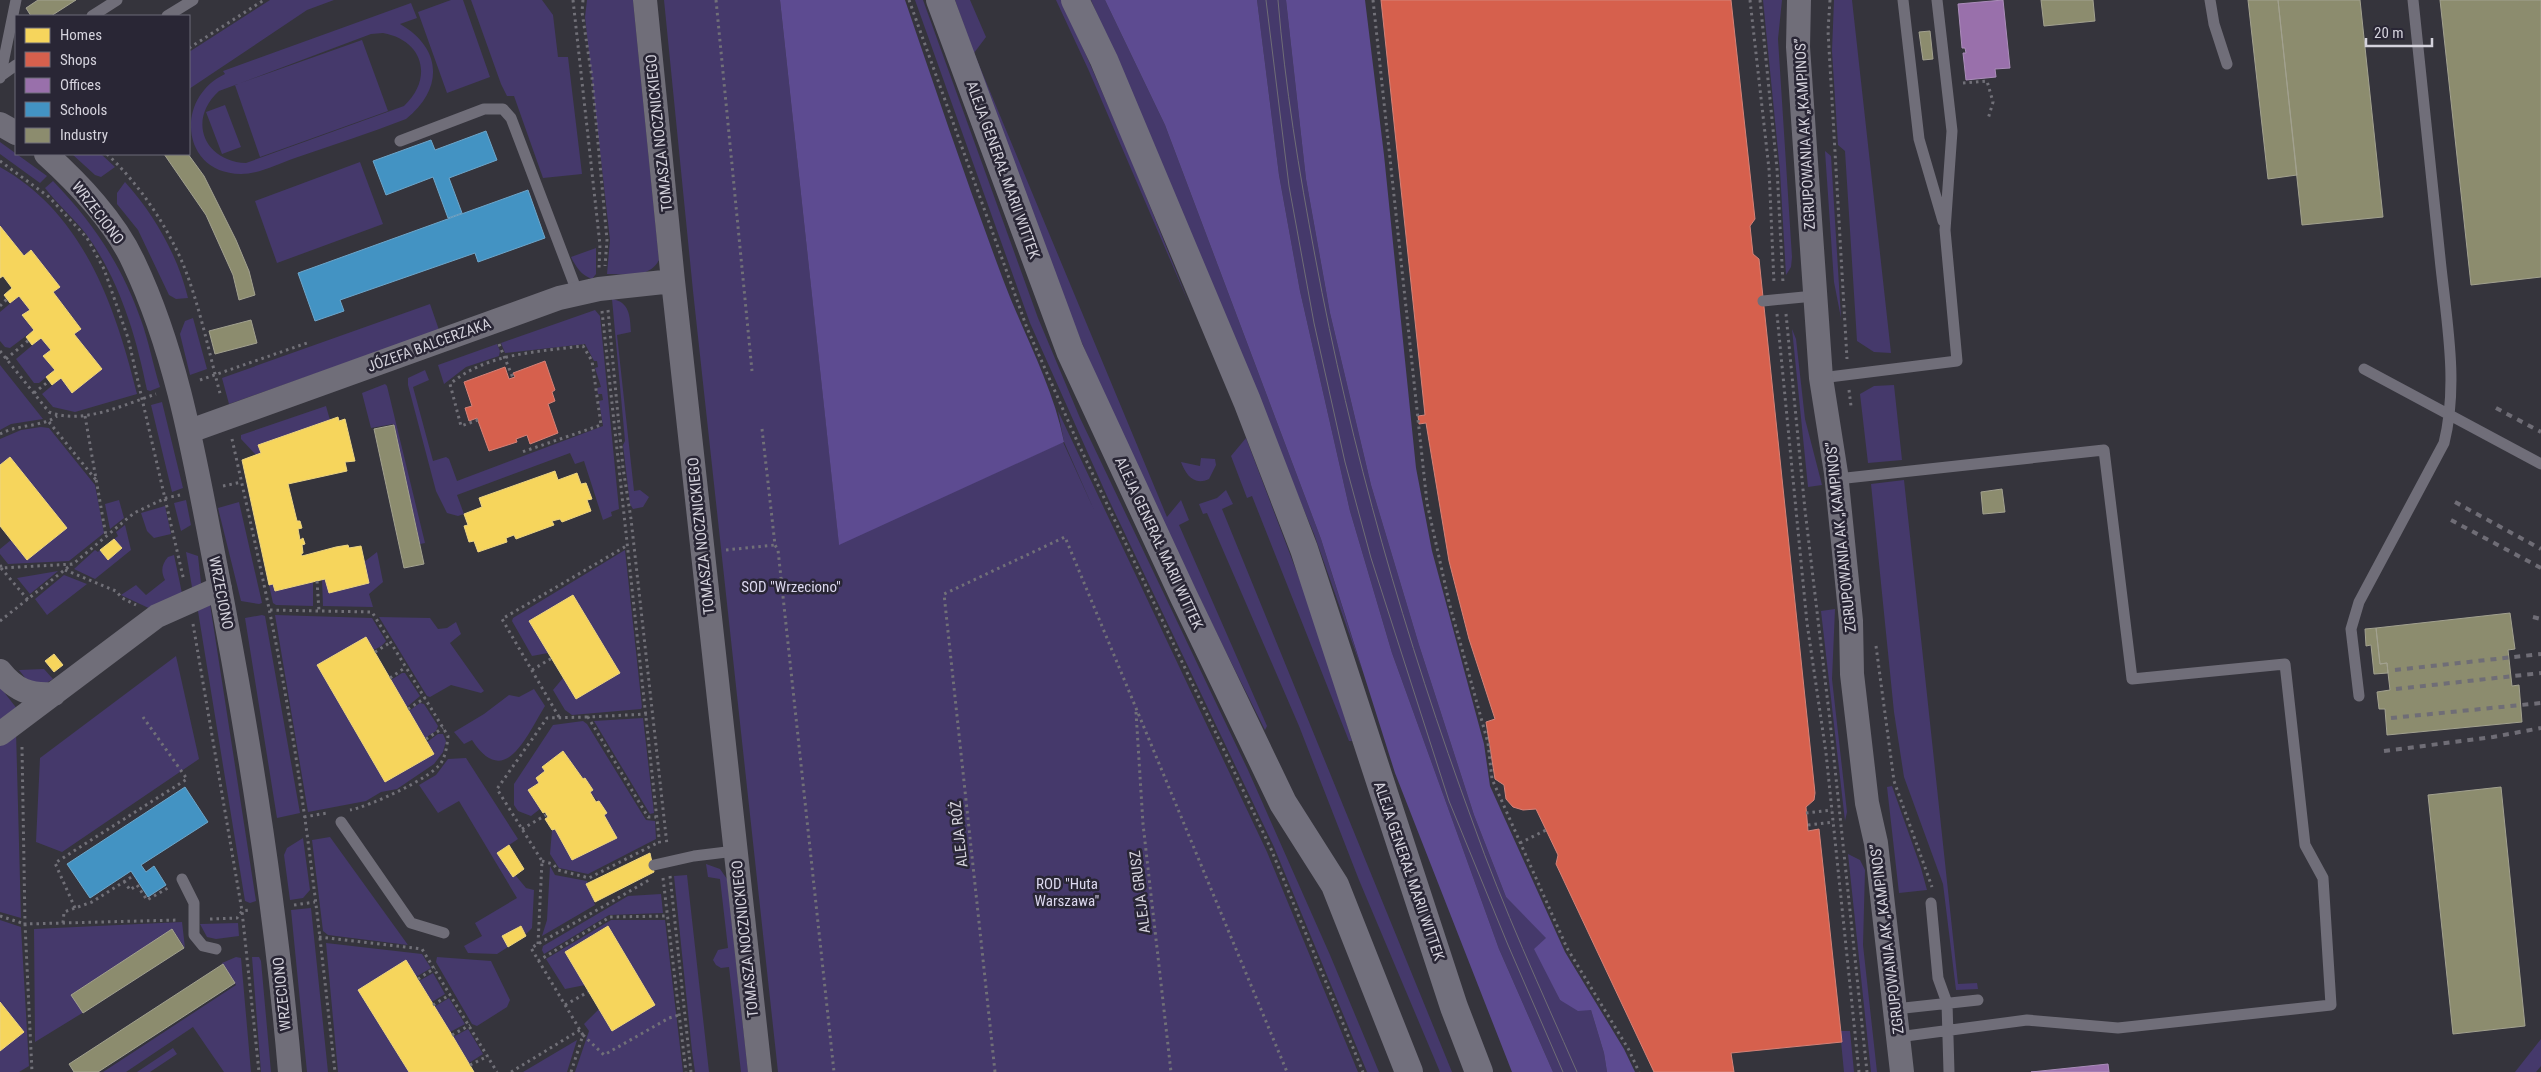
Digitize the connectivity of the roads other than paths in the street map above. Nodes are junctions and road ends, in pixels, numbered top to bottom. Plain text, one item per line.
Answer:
1 (16, 0) edge
2 (117, 0) edge
3 (193, 0) edge
4 (645, 0) edge
5 (940, 0) edge
6 (1075, 0) edge
7 (1799, 0) edge
8 (1903, 0) edge
9 (1937, 0) edge
10 (2210, 0) edge
11 (2413, 0) edge
12 (94, 15) edge
13 (169, 15) edge
14 (2226, 64) dead end
15 (15, 66) edge
16 (1, 76) edge
17 (0, 124) edge
18 (15, 132) edge
19 (400, 141) dead end
20 (47, 155) edge
21 (1945, 230) junction
22 (673, 281) junction
23 (594, 291) junction
24 (1814, 296) junction
25 (1763, 301) dead end
26 (2364, 369) dead end
27 (1821, 378) junction
28 (2451, 416) junction
29 (190, 431) junction
30 (2541, 464) edge
31 (1837, 479) junction
32 (220, 588) junction
33 (0, 671) edge
34 (54, 694) junction
35 (2359, 696) dead end
36 (0, 734) edge
37 (342, 816) road end
38 (736, 851) junction
39 (661, 862) road end
40 (182, 879) road end
41 (1931, 903) road end
42 (444, 934) dead end
43 (216, 948) dead end
44 (1978, 1000) dead end
45 (1947, 1003) junction
46 (1895, 1009) junction
47 (1948, 1030) junction
48 (1898, 1037) junction
49 (290, 1072) edge
50 (760, 1072) edge
51 (1409, 1072) edge
52 (1479, 1072) edge
53 (1902, 1072) edge
54 (1948, 1072) edge

1 - 16 lane
2 - 12 lane
3 - 13 lane
4 - 22 street, TOMASZA NOCZNICKIEGO
5 - 51 main road, ALEJA GENERAŁ MARII WITTEK
6 - 52 main road, ALEJA GENERAŁ MARII WITTEK
7 - 24 street, ZGRUPOWANIA AK „KAMPINOS”
8 - 21 lane
9 - 21 lane
10 - 14 lane
11 - 28 lane
15 - 16 lane
17 - 18 street
19 - 23 lane
20 - 29 street, WRZECIONO
21 - 27 lane
22 - 23 street, JÓZEFA BALCERZAKA
22 - 38 street, TOMASZA NOCZNICKIEGO
23 - 29 street, JÓZEFA BALCERZAKA
24 - 25 lane
24 - 27 street, ZGRUPOWANIA AK „KAMPINOS”
26 - 28 lane
27 - 31 street, ZGRUPOWANIA AK „KAMPINOS”
28 - 30 lane
28 - 35 lane
29 - 32 street, WRZECIONO
31 - 46 street, ZGRUPOWANIA AK „KAMPINOS”
31 - 47 lane
32 - 34 street
32 - 49 street, WRZECIONO
33 - 34 street
34 - 36 street
37 - 42 lane
38 - 39 lane
38 - 50 street, TOMASZA NOCZNICKIEGO
40 - 43 lane
41 - 45 lane
44 - 45 lane
45 - 46 lane
45 - 47 lane
46 - 48 street, ZGRUPOWANIA AK „KAMPINOS”
47 - 48 lane
47 - 54 lane
48 - 53 street, ZGRUPOWANIA AK „KAMPINOS”

